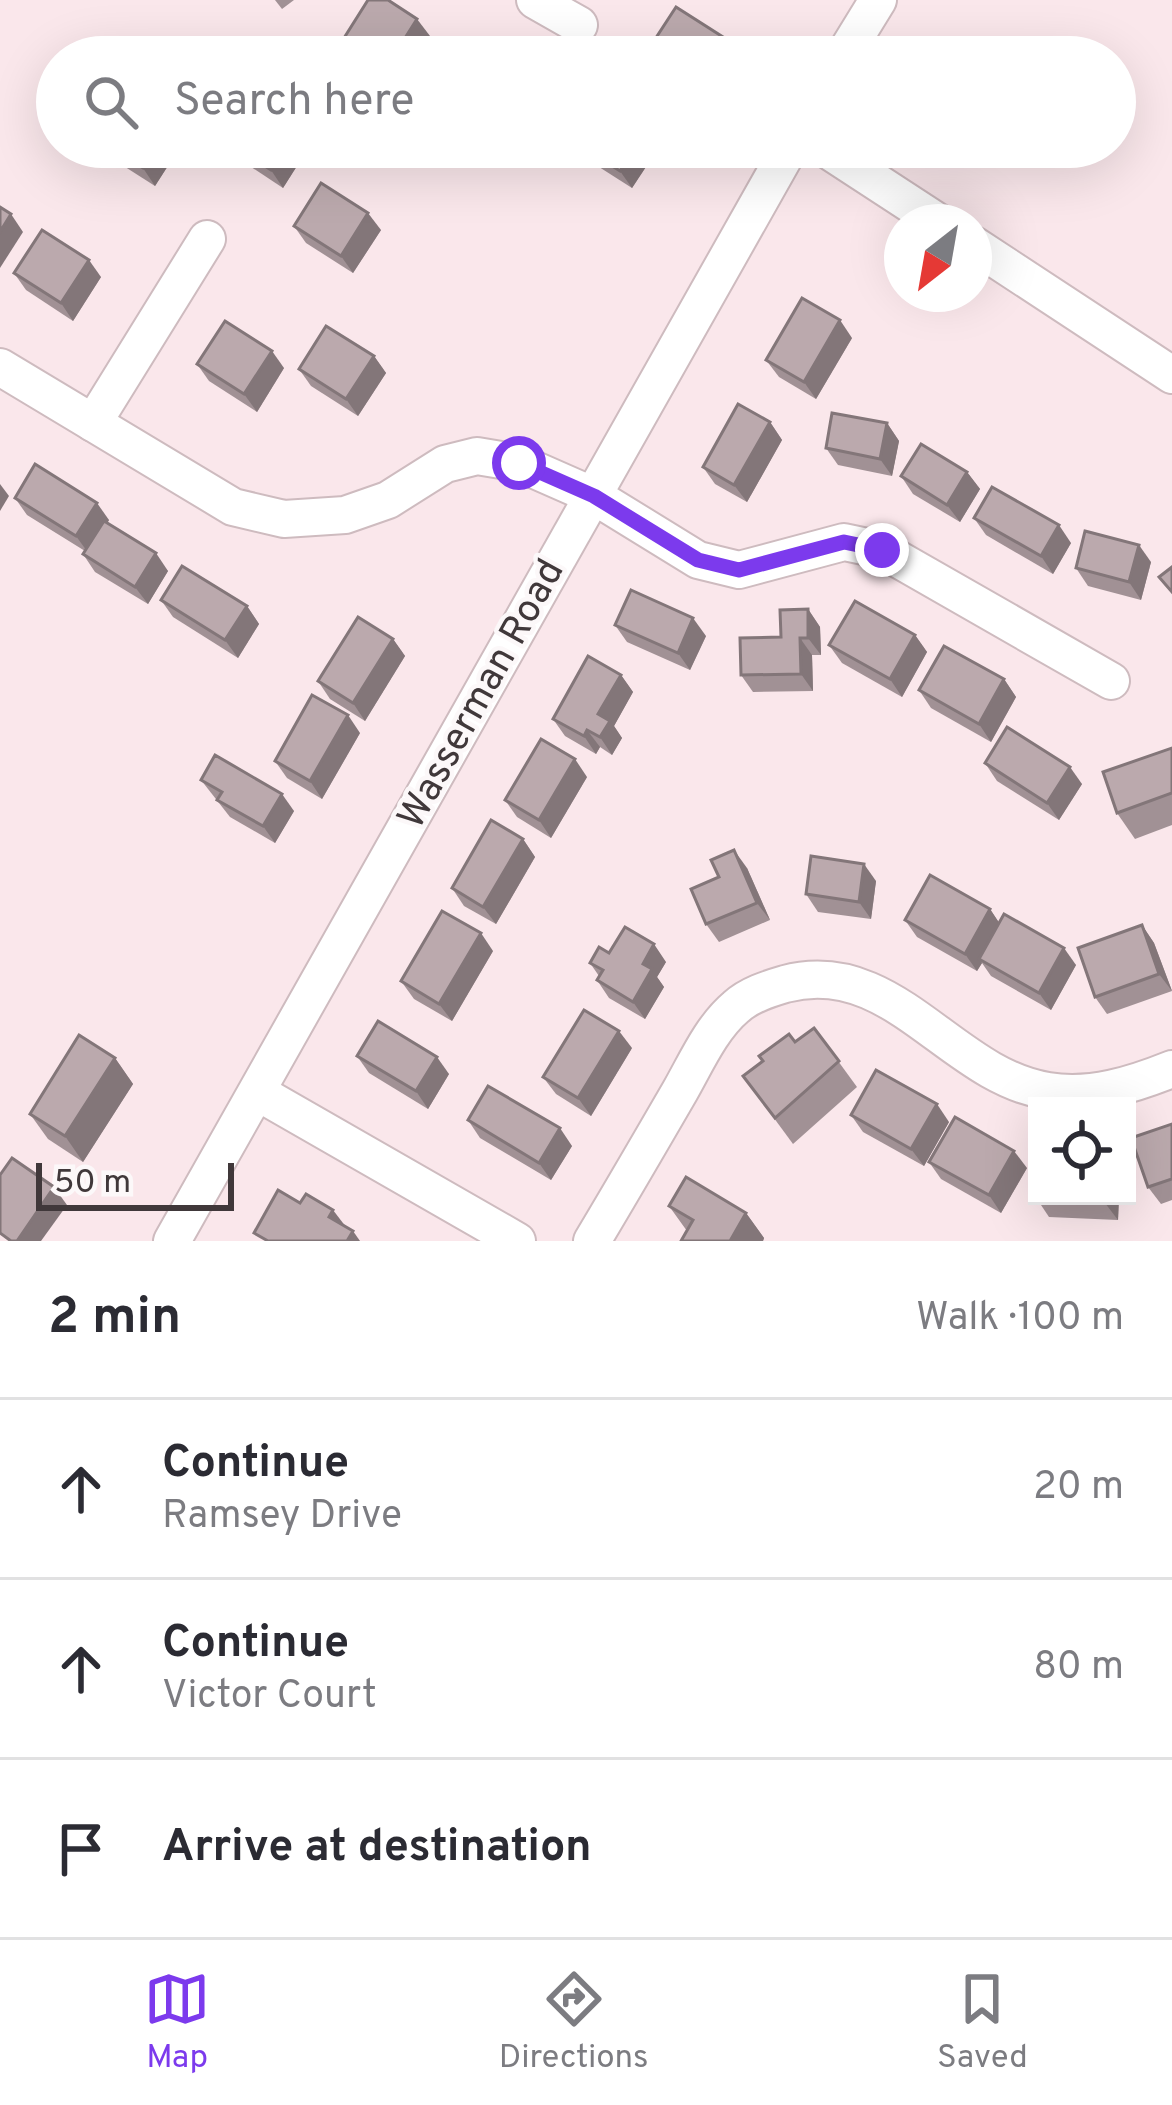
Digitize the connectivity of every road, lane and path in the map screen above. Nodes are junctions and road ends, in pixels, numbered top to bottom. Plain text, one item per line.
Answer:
1 (535, 0) edge
2 (878, 0) edge
3 (579, 25) dead end
4 (856, 36) edge
5 (778, 168) edge
6 (855, 168) edge
7 (910, 204) edge
8 (207, 239) dead end
9 (992, 257) edge
10 (0, 367) edge
11 (1172, 375) edge
12 (93, 423) junction
13 (594, 496) junction
14 (1111, 681) dead end
15 (1172, 1069) edge
16 (259, 1093) junction
17 (172, 1241) edge
18 (517, 1241) edge
19 (592, 1241) edge

1 - 3 street
2 - 4 street
5 - 13 street, Wasserman Road
6 - 7 street
8 - 12 street
9 - 11 street
10 - 12 street
12 - 13 street
13 - 14 street
13 - 16 street, Wasserman Road
15 - 19 street
16 - 17 street, Wasserman Road
16 - 18 street

